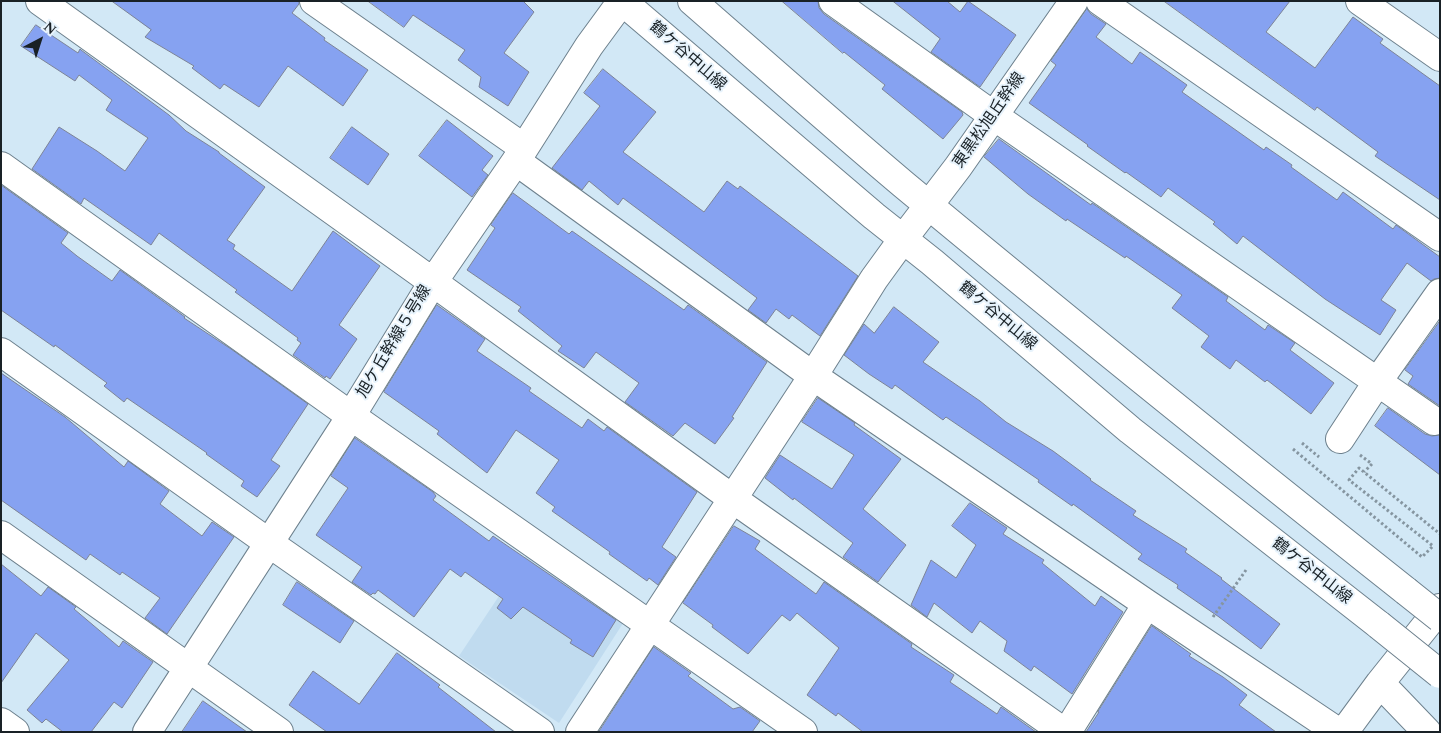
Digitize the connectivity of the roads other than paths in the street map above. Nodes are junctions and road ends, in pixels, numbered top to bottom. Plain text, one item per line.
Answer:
1 (40, 1) edge
2 (314, 1) edge
3 (622, 1) edge
4 (692, 1) edge
5 (833, 1) edge
6 (1074, 1) edge
7 (1100, 1) edge
8 (1360, 1) edge
9 (1440, 57) edge
10 (994, 116) junction
11 (520, 154) junction
12 (1, 166) edge
13 (929, 205) junction
14 (1440, 237) edge
15 (903, 239) junction
16 (434, 282) junction
17 (1440, 293) edge
18 (1, 352) edge
19 (813, 376) junction
20 (1378, 381) junction
21 (351, 416) junction
22 (1434, 421) dead end
23 (1347, 445) road end
24 (733, 499) junction
25 (1, 535) edge
26 (269, 543) junction
27 (1147, 604) junction
28 (1440, 608) edge
29 (1440, 618) edge
30 (650, 624) junction
31 (189, 667) junction
32 (1440, 674) edge
33 (1380, 683) junction
34 (1, 722) edge
35 (16, 732) edge
36 (147, 732) edge
37 (279, 732) edge
38 (540, 732) edge
39 (580, 732) edge
40 (803, 732) edge
41 (1065, 732) edge
42 (1338, 732) edge
43 (1344, 732) edge
44 (1427, 732) edge

1 - 16 street, 旭ケ丘幹線５号線
2 - 11 street
3 - 11 street
3 - 15 street, 鶴ケ谷中山線
4 - 13 street
5 - 10 street
6 - 10 street, 東黒松旭丘幹線
7 - 14 street
8 - 9 street
10 - 13 street, 東黒松旭丘幹線
10 - 20 street
11 - 16 street
11 - 19 street
12 - 21 street
13 - 15 street, 東黒松旭丘幹線
13 - 29 street, bridge
15 - 19 street, 東黒松旭丘幹線
15 - 32 street, 鶴ケ谷中山線, bridge
16 - 21 street, 旭ケ丘幹線５号線
16 - 24 street
17 - 20 street
18 - 26 street
19 - 24 street, 東黒松旭丘幹線
19 - 27 street
20 - 22 street
20 - 23 street
21 - 26 street, 旭ケ丘幹線５号線
21 - 30 street
24 - 30 street, 東黒松旭丘幹線
24 - 41 street
25 - 31 street
26 - 31 street, 旭ケ丘幹線５号線
26 - 38 street
27 - 41 street
27 - 42 street
28 - 33 street
30 - 39 street, 東黒松旭丘幹線
30 - 40 street
31 - 36 street, 旭ケ丘幹線５号線
31 - 37 street
33 - 43 street
33 - 44 street
34 - 35 street

